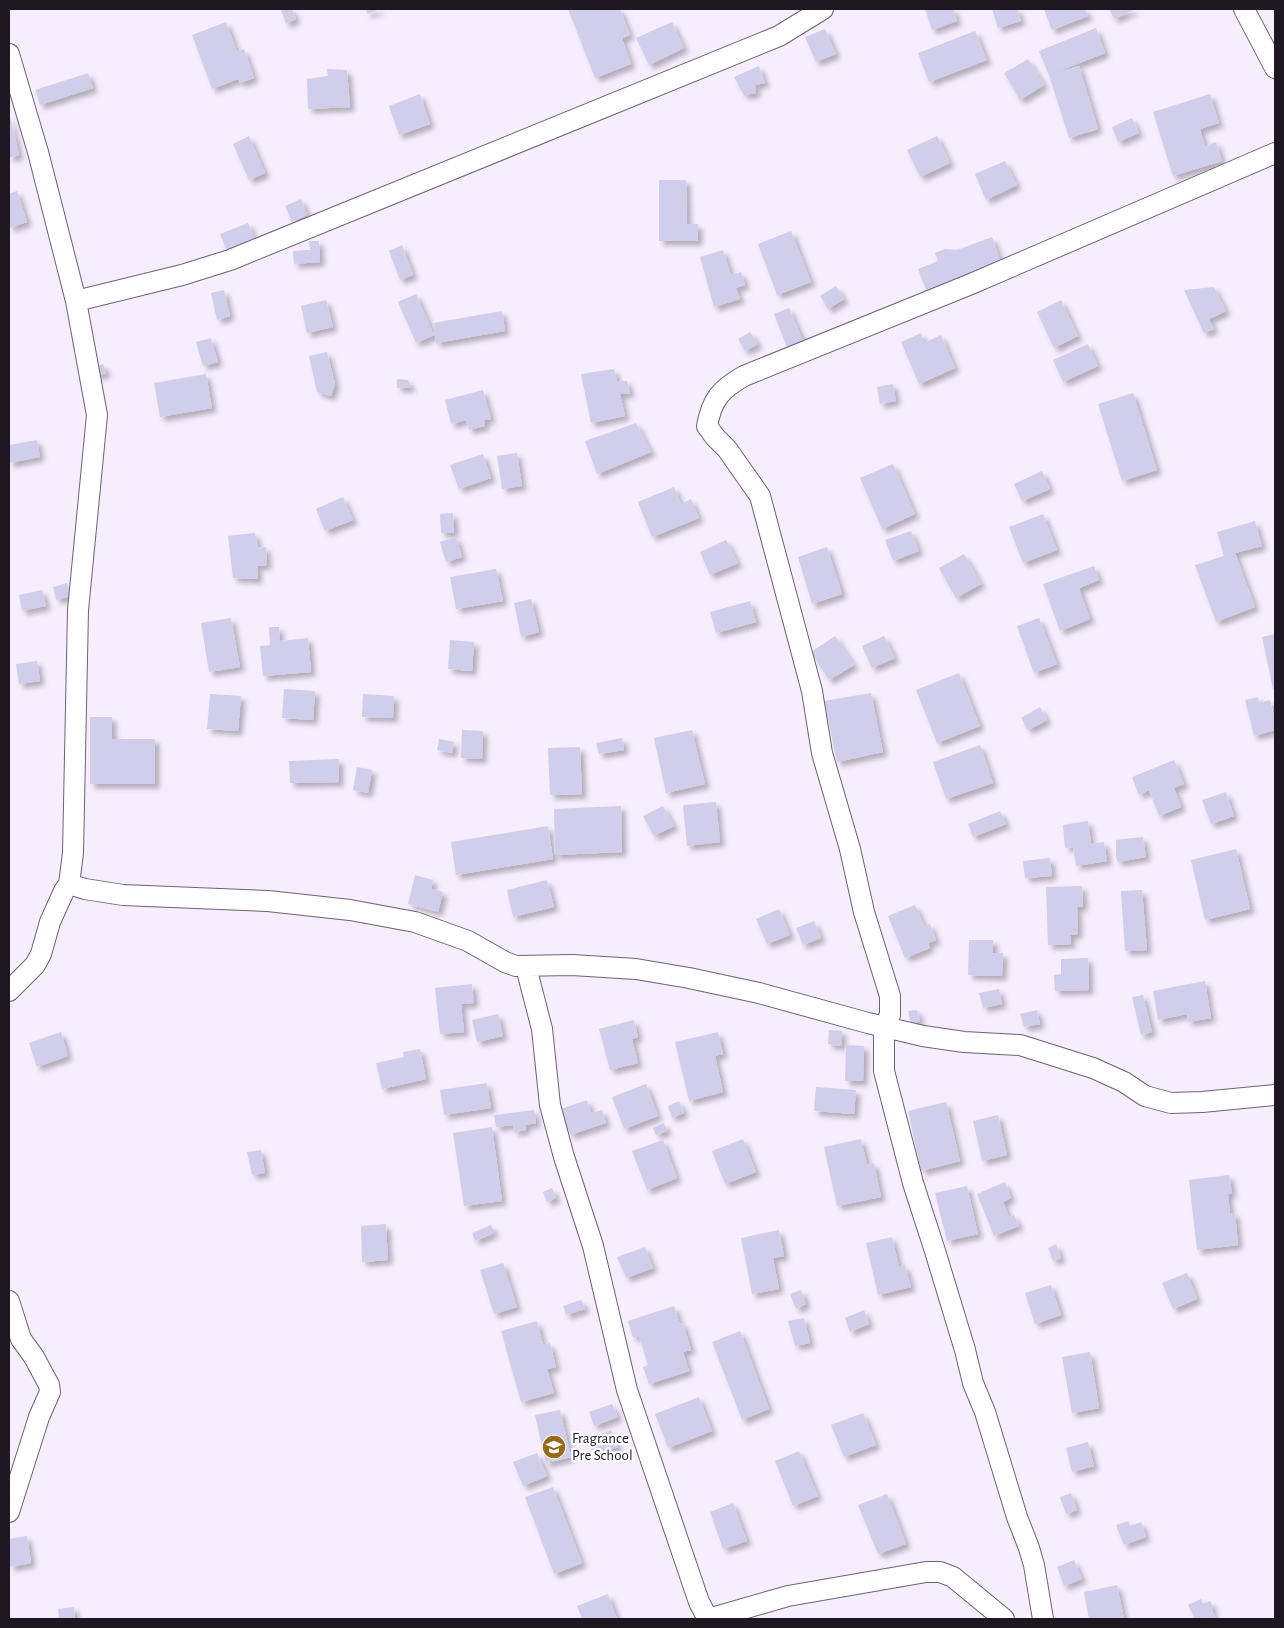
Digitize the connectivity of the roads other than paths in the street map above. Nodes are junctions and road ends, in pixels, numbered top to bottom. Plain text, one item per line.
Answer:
1 (823, 9) edge
2 (1244, 9) edge
3 (9, 54) edge
4 (1275, 68) edge
5 (1275, 153) edge
6 (76, 300) junction
7 (69, 884) junction
8 (526, 967) junction
9 (9, 991) edge
10 (884, 1026) junction
11 (1275, 1095) edge
12 (9, 1301) edge
13 (9, 1512) edge
14 (707, 1619) edge
15 (1004, 1619) edge
16 (1044, 1619) edge

1 - 6 street
2 - 4 street
3 - 6 street
5 - 10 street
6 - 7 street
7 - 8 street
7 - 9 street
8 - 10 street
8 - 14 street
10 - 11 street
10 - 16 street
12 - 13 street
14 - 15 street

